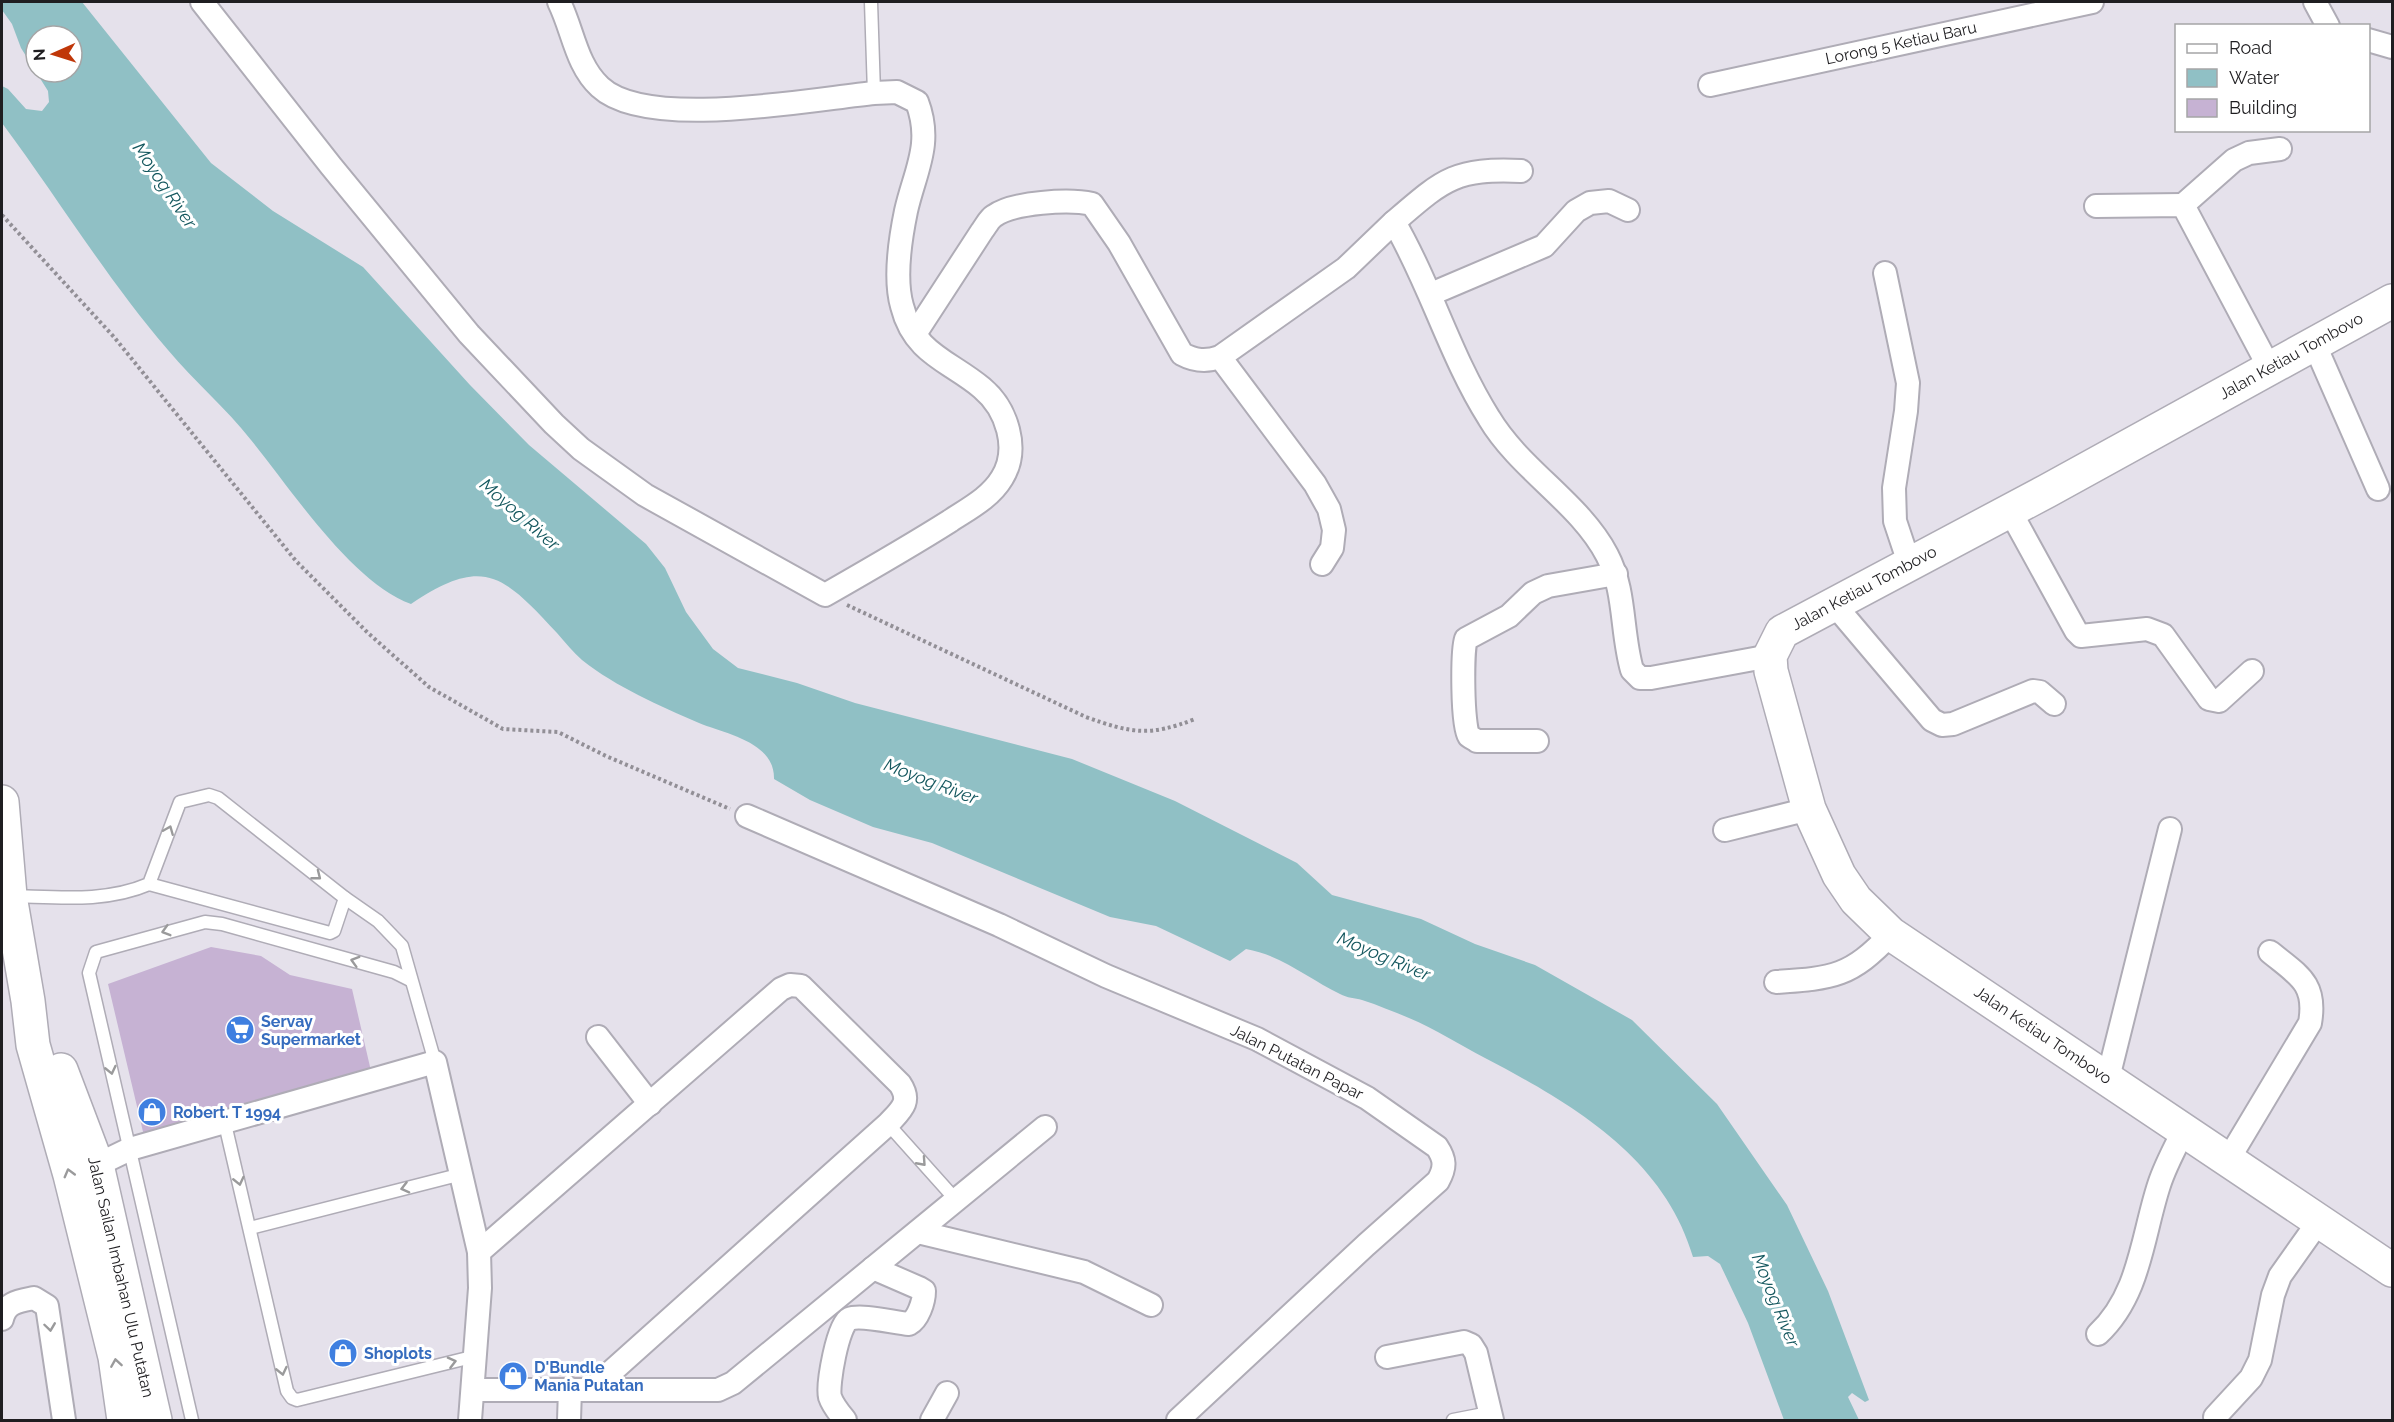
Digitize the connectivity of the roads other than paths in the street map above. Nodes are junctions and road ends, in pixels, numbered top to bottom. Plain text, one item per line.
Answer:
1 (202, 2) edge
2 (559, 2) edge
3 (871, 2) edge
4 (2092, 2) edge
5 (2315, 2) edge
6 (2327, 24) edge
7 (2370, 41) edge
8 (2392, 47) edge
9 (1710, 85) dead end
10 (874, 93) junction
11 (2280, 149) dead end
12 (1521, 171) dead end
13 (2183, 205) junction
14 (2096, 206) dead end
15 (1628, 210) dead end
16 (1394, 222) junction
17 (1885, 273) dead end
18 (1431, 294) junction
19 (2392, 301) edge
20 (915, 334) junction
21 (2314, 343) junction
22 (1220, 357) junction
23 (2269, 367) junction
24 (2378, 489) dead end
25 (2010, 510) junction
26 (1909, 563) junction
27 (1322, 564) dead end
28 (1616, 574) junction
29 (1833, 603) junction
30 (1770, 656) junction
31 (2252, 671) dead end
32 (2054, 704) dead end
33 (1537, 741) dead end
34 (1809, 809) junction
35 (747, 816) road end
36 (2, 821) edge
37 (2170, 828) dead end
38 (1725, 830) dead end
39 (149, 884) junction
40 (10, 896) junction
41 (345, 898) junction
42 (275, 918) junction
43 (1892, 934) junction
44 (271, 937) junction
45 (2270, 952) dead end
46 (410, 980) junction
47 (1776, 982) dead end
48 (28, 1001) junction
49 (598, 1037) dead end
50 (435, 1062) junction
51 (2108, 1078) junction
52 (650, 1104) junction
53 (225, 1124) junction
54 (888, 1124) junction
55 (1046, 1127) dead end
56 (2184, 1130) junction
57 (130, 1149) junction
58 (2228, 1160) junction
59 (96, 1165) junction
60 (462, 1174) junction
61 (956, 1200) junction
62 (2319, 1221) junction
63 (250, 1228) junction
64 (918, 1232) junction
65 (479, 1252) junction
66 (873, 1268) junction
67 (2392, 1270) edge
68 (1151, 1305) dead end
69 (2, 1319) edge
70 (2098, 1334) dead end
71 (476, 1356) junction
72 (1387, 1357) dead end
73 (581, 1389) junction
74 (473, 1390) junction
75 (947, 1393) dead end
76 (1491, 1417) edge
77 (2215, 1417) dead end
78 (64, 1420) edge
79 (124, 1420) edge
80 (155, 1420) edge
81 (192, 1420) edge
82 (470, 1420) edge
83 (569, 1420) edge
84 (846, 1420) edge
85 (932, 1420) edge
86 (1178, 1420) edge
87 (1453, 1420) edge

1 - 20 street
2 - 10 street
3 - 10 lane
4 - 9 street, Lorong 5 Ketiau Baru
5 - 6 street
7 - 8 street
10 - 20 street
11 - 13 street
12 - 16 street
13 - 14 street
13 - 23 street
15 - 18 street
16 - 18 street
16 - 22 street
17 - 26 street
18 - 28 street
19 - 21 street, Jalan Ketiau Tombovo
20 - 22 street
21 - 23 street, Jalan Ketiau Tombovo
21 - 24 street
22 - 27 street
23 - 25 street, Jalan Ketiau Tombovo
25 - 26 street, Jalan Ketiau Tombovo
25 - 31 street
26 - 29 street, Jalan Ketiau Tombovo
28 - 30 street
28 - 33 street
29 - 30 street, Jalan Ketiau Tombovo
29 - 32 street
30 - 34 street, Jalan Ketiau Tombovo
34 - 38 street
34 - 43 street, Jalan Ketiau Tombovo
35 - 86 street, Jalan Putatan Papar
36 - 40 street, Jalan Sailan Imbahan Ulu Putatan
37 - 51 street
39 - 40 lane
39 -> 41 lane
39 - 42 lane
40 - 48 street, Jalan Sailan Imbahan Ulu Putatan
41 - 42 lane
41 - 46 lane
42 - 44 lane
43 - 47 street
43 - 51 street, Jalan Ketiau Tombovo
46 -> 44 lane
44 -> 57 lane
45 - 58 street
46 - 50 lane
48 - 59 street, Jalan Sailan Imbahan Ulu Putatan
79 -> 48 street, Jalan Sailan Imbahan Ulu Putatan
49 - 52 street
50 - 53 street
50 - 60 street
51 - 56 street, Jalan Ketiau Tombovo
52 - 54 street
52 - 65 street
53 - 57 street
53 -> 63 lane
54 -> 61 lane
54 - 73 street
55 - 61 street
56 - 58 street, Jalan Ketiau Tombovo
56 - 70 street
57 - 59 street
57 - 81 lane
58 - 62 street, Jalan Ketiau Tombovo
59 - 80 street, Jalan Sailan Imbahan Ulu Putatan
60 -> 63 lane
60 - 65 street
61 - 64 street
62 - 67 street, Jalan Ketiau Tombovo
62 - 77 street
63 -> 71 lane
64 - 66 street
64 - 68 street
65 - 71 street
66 - 73 street
66 - 84 street
69 -> 78 street
71 - 74 street
72 - 76 street
73 - 74 street
73 - 83 street
74 - 82 street
75 - 85 street
76 - 87 lane

